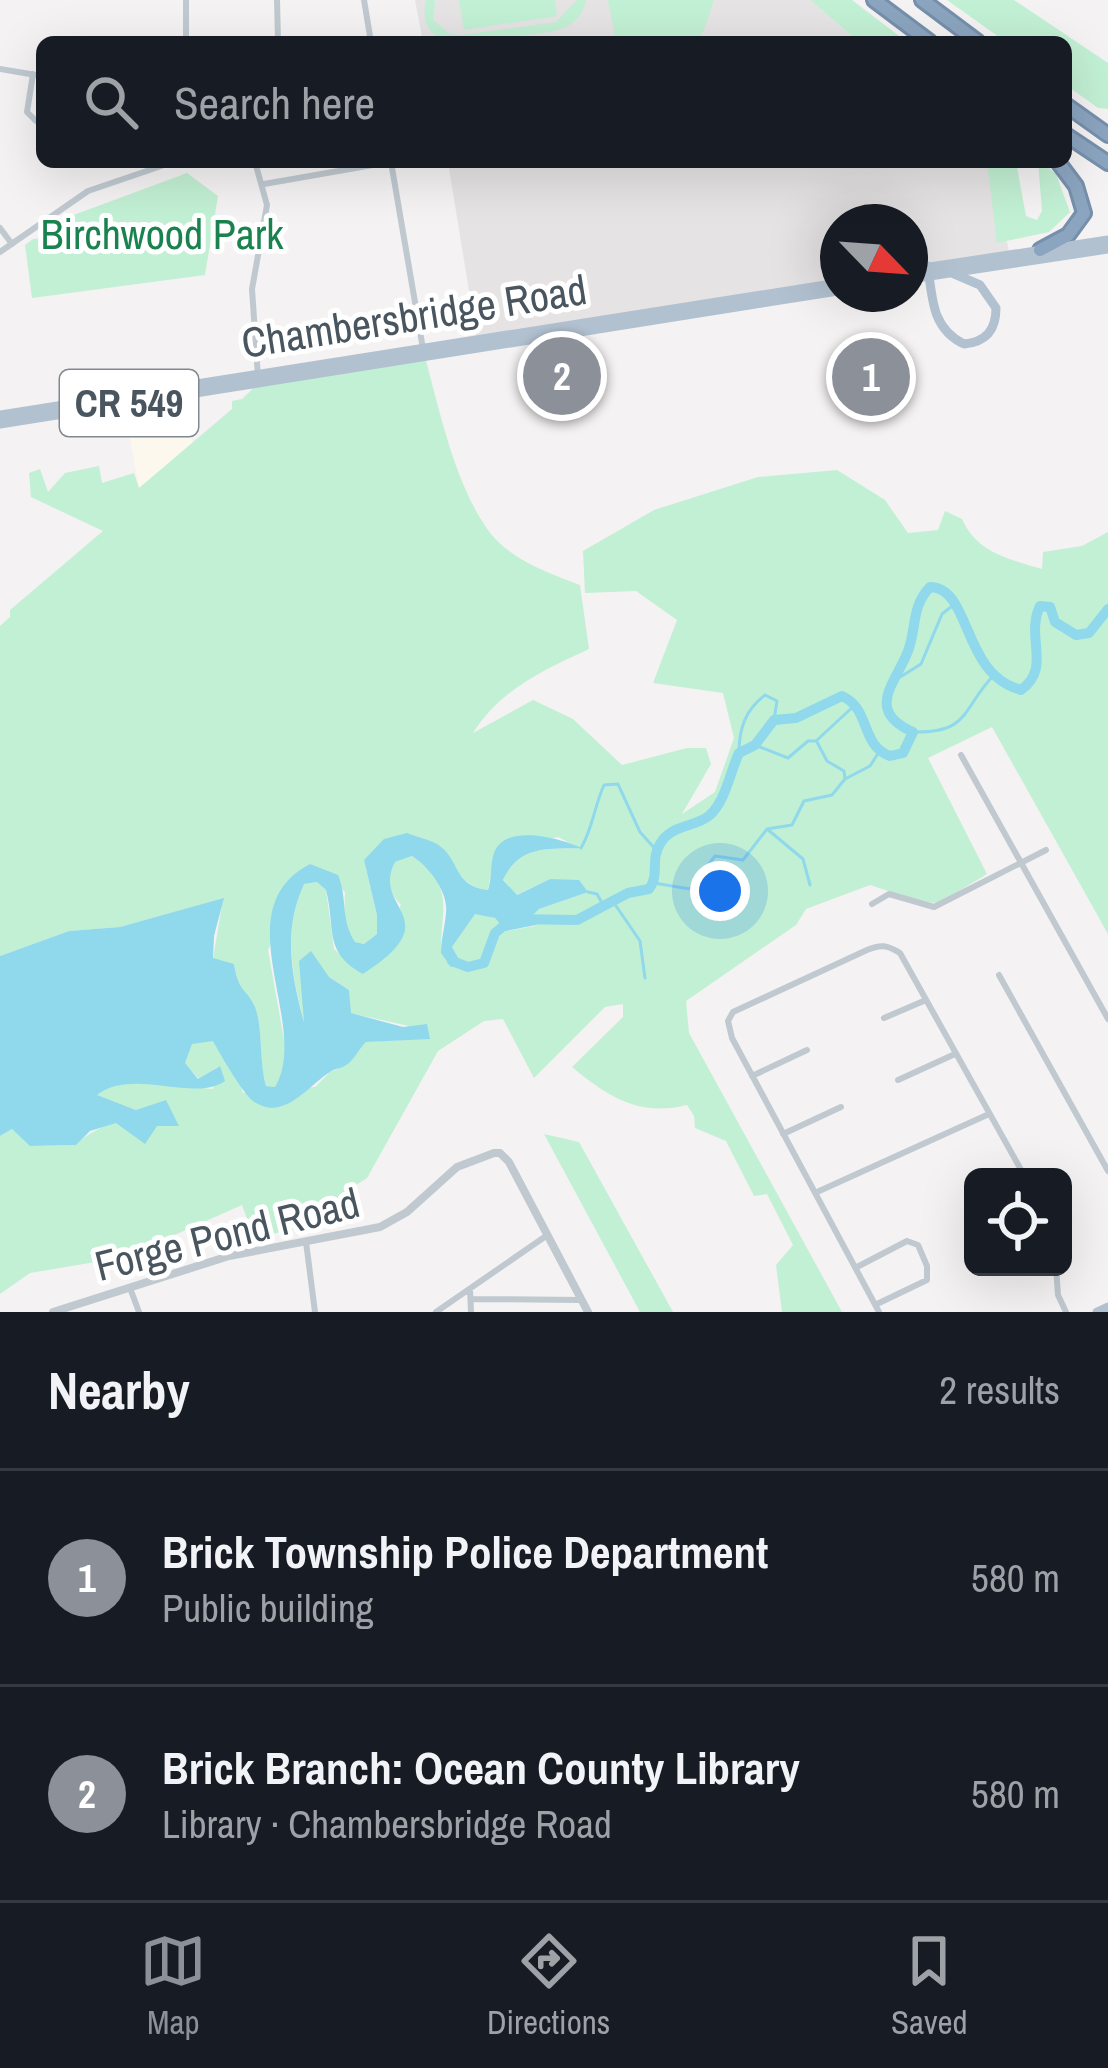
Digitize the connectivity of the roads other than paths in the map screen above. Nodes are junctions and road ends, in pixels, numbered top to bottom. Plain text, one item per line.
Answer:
1 (186, 0) edge
2 (277, 0) edge
3 (364, 0) edge
4 (874, 0) edge
5 (922, 0) edge
6 (186, 36) edge
7 (278, 36) edge
8 (370, 36) edge
9 (921, 36) edge
10 (969, 36) edge
11 (0, 69) edge
12 (36, 75) edge
13 (36, 82) edge
14 (1072, 107) edge
15 (1072, 108) edge
16 (36, 121) edge
17 (1108, 122) edge
18 (1108, 135) edge
19 (1072, 139) edge
20 (1108, 163) edge
21 (155, 168) edge
22 (257, 168) edge
23 (356, 168) edge
24 (392, 168) edge
25 (1062, 168) edge
26 (263, 184) junction
27 (0, 228) edge
28 (11, 244) junction
29 (1108, 245) edge
30 (1040, 250) junction
31 (0, 252) edge
32 (928, 271) junction
33 (952, 273) junction
34 (820, 290) edge
35 (820, 290) edge
36 (423, 349) junction
37 (258, 379) junction
38 (0, 415) edge
39 (0, 424) edge
40 (961, 755) dead end
41 (1046, 850) dead end
42 (1021, 863) junction
43 (872, 904) dead end
44 (999, 974) dead end
45 (926, 1000) junction
46 (884, 1018) dead end
47 (1108, 1018) edge
48 (807, 1050) dead end
49 (955, 1054) junction
50 (752, 1076) junction
51 (898, 1080) dead end
52 (841, 1107) dead end
53 (989, 1114) junction
54 (783, 1134) junction
55 (1020, 1168) edge
56 (1108, 1171) edge
57 (816, 1192) junction
58 (546, 1236) junction
59 (306, 1242) junction
60 (857, 1267) junction
61 (1057, 1276) edge
62 (130, 1288) junction
63 (470, 1289) junction
64 (471, 1299) junction
65 (581, 1300) junction
66 (1108, 1307) edge
67 (878, 1308) edge
68 (53, 1312) edge
69 (139, 1312) edge
70 (315, 1312) edge
71 (436, 1312) edge
72 (471, 1312) edge
73 (587, 1312) edge
74 (1066, 1312) edge
75 (1097, 1312) edge

1 - 6 street
2 - 7 street
3 - 8 street
4 - 9 highway
5 - 10 highway
11 - 12 street
13 - 16 street
14 - 17 highway
15 - 18 highway
19 - 20 highway
21 - 28 street
22 - 26 street
23 - 26 street
24 - 36 street
25 - 30 highway
26 - 37 street
27 - 28 street
28 - 31 street
29 - 30 main road
29 - 33 main road
30 - 32 main road
32 - 33 main road
32 - 33 main road
34 - 36 main road, Chambersbridge Road / CR 549
35 - 37 main road, Chambersbridge Road / CR 549
36 - 37 main road, Chambersbridge Road / CR 549
37 - 38 main road, Chambersbridge Road / CR 549
37 - 39 main road, Chambersbridge Road / CR 549
40 - 42 street
41 - 42 street
42 - 43 street
42 - 47 street
44 - 56 street
45 - 46 street
45 - 49 street
45 - 50 street
48 - 50 street
49 - 51 street
49 - 53 street
50 - 54 street
52 - 54 street
53 - 55 street
53 - 57 street
54 - 57 street
57 - 60 street
58 - 59 street, Forge Pond Road
58 - 63 street
58 - 65 street, Forge Pond Road
59 - 62 street, Forge Pond Road
59 - 70 street
60 - 67 street
60 - 67 street
61 - 74 street
62 - 68 street, Forge Pond Road
62 - 69 street
63 - 64 street
63 - 71 street
64 - 65 street
64 - 72 street
65 - 73 street, Forge Pond Road
66 - 75 main road

